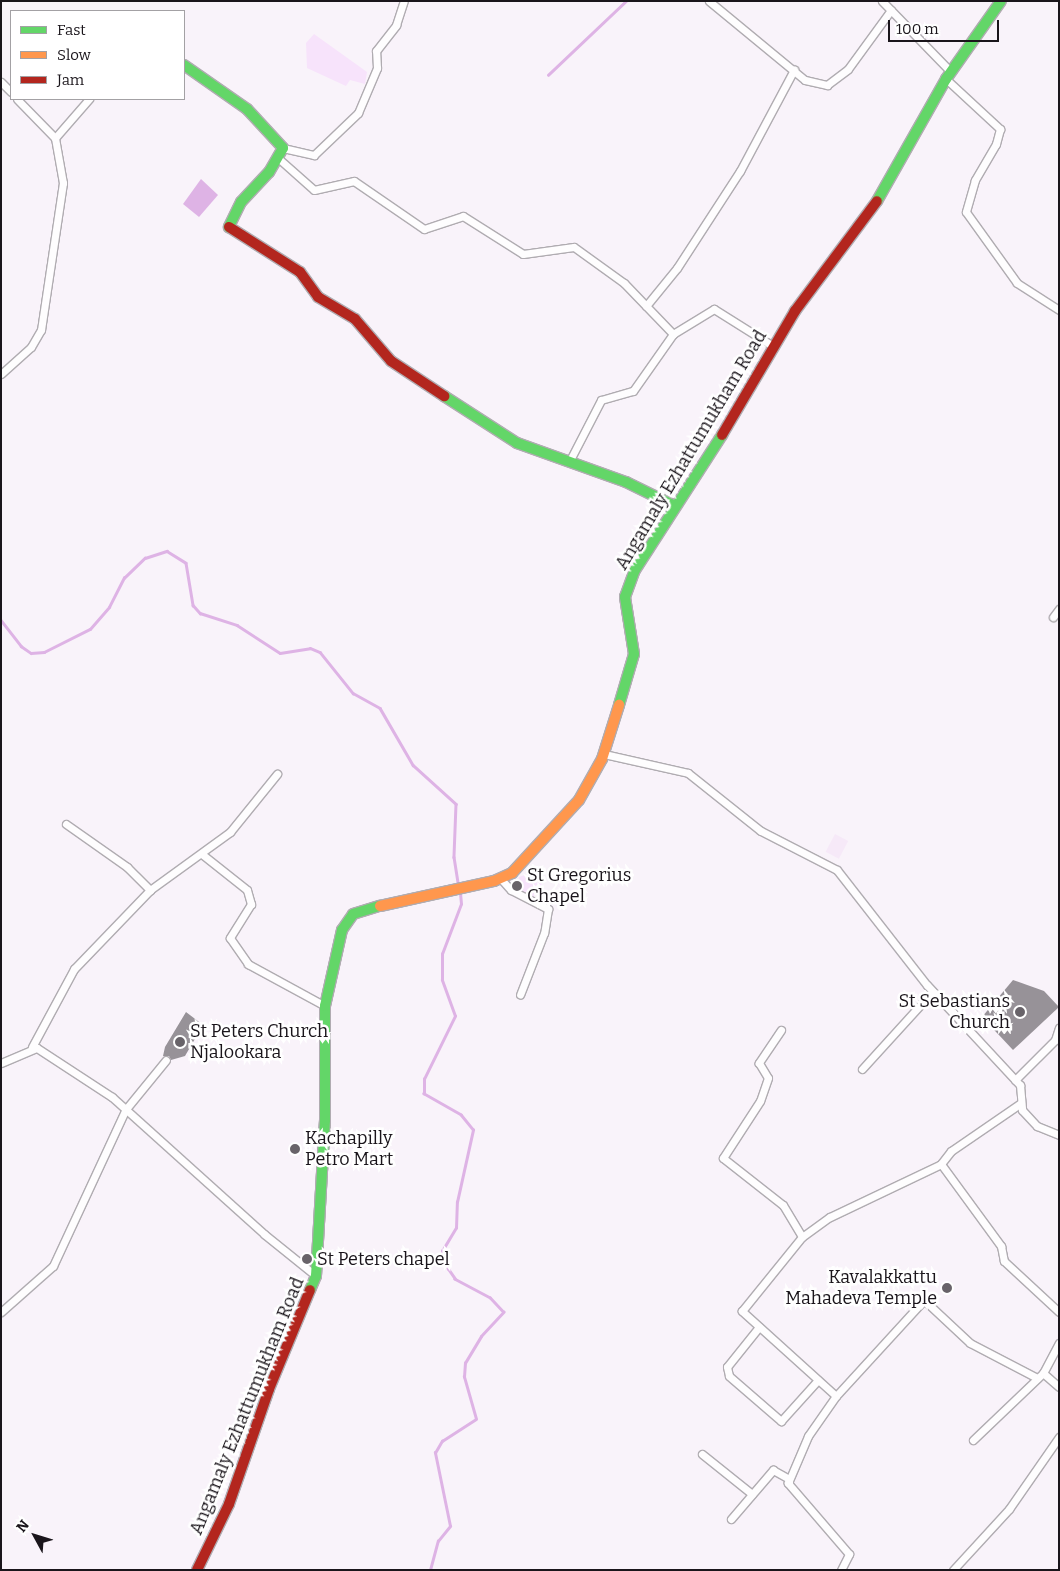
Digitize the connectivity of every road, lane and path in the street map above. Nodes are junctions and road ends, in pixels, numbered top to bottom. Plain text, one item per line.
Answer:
1 (404, 1) edge
2 (709, 1) edge
3 (882, 1) edge
4 (1001, 1) edge
5 (890, 10) junction
6 (185, 65) edge
7 (794, 70) junction
8 (948, 76) junction
9 (1, 82) edge
10 (10, 91) edge
11 (18, 100) edge
12 (89, 100) edge
13 (54, 138) junction
14 (283, 148) junction
15 (278, 158) junction
16 (646, 306) junction
17 (1059, 310) edge
18 (673, 334) junction
19 (773, 346) junction
20 (1, 374) edge
21 (570, 462) junction
22 (675, 506) junction
23 (1059, 609) edge
24 (1053, 617) dead end
25 (604, 754) junction
26 (277, 774) dead end
27 (66, 824) dead end
28 (202, 854) junction
29 (501, 878) junction
30 (150, 890) junction
31 (933, 991) junction
32 (520, 995) dead end
33 (325, 1006) junction
34 (1059, 1028) edge
35 (781, 1030) dead end
36 (32, 1047) junction
37 (166, 1060) dead end
38 (1, 1064) edge
39 (862, 1069) dead end
40 (1016, 1080) junction
41 (1021, 1103) junction
42 (126, 1110) junction
43 (1059, 1135) edge
44 (940, 1164) junction
45 (802, 1237) junction
46 (316, 1276) junction
47 (1, 1312) edge
48 (1059, 1312) edge
49 (760, 1327) junction
50 (1059, 1343) edge
51 (1040, 1375) junction
52 (818, 1380) junction
53 (1059, 1387) edge
54 (836, 1396) junction
55 (1059, 1437) edge
56 (973, 1440) dead end
57 (702, 1454) dead end
58 (788, 1484) junction
59 (752, 1494) junction
60 (731, 1519) dead end
61 (197, 1570) edge
62 (841, 1570) edge
63 (953, 1570) edge

1 - 14 street
2 - 7 street
3 - 5 street
4 - 8 street, Angamaly Ezhattumukham Road
5 - 7 street
5 - 8 street
6 - 14 street
7 - 16 street
8 - 17 street
8 - 19 street, Angamaly Ezhattumukham Road
9 - 10 street
11 - 13 street
12 - 13 street
13 - 20 street
14 - 15 street
15 - 16 street
15 - 21 street
16 - 18 street
18 - 19 street
18 - 21 street
19 - 22 street, Angamaly Ezhattumukham Road
21 - 22 street
22 - 25 street, Angamaly Ezhattumukham Road
23 - 24 street
25 - 29 street, Angamaly Ezhattumukham Road
25 - 31 street
26 - 28 street
27 - 30 street
28 - 30 street
28 - 33 street
29 - 32 street
29 - 33 street, Angamaly Ezhattumukham Road
30 - 36 street
31 - 39 street
31 - 40 street
33 - 46 street, Angamaly Ezhattumukham Road
34 - 40 street
35 - 45 street
36 - 38 street
36 - 42 street
37 - 42 street
40 - 41 street
41 - 43 street
41 - 44 street
42 - 46 street
42 - 47 street
44 - 45 street
44 - 48 street
45 - 49 street
46 - 61 street, Angamaly Ezhattumukham Road
49 - 52 street
49 - 52 street
50 - 51 street
51 - 53 street
51 - 54 street
51 - 56 street
52 - 54 street
54 - 58 street
55 - 63 street
57 - 59 street
58 - 59 street
58 - 62 street
59 - 60 street

